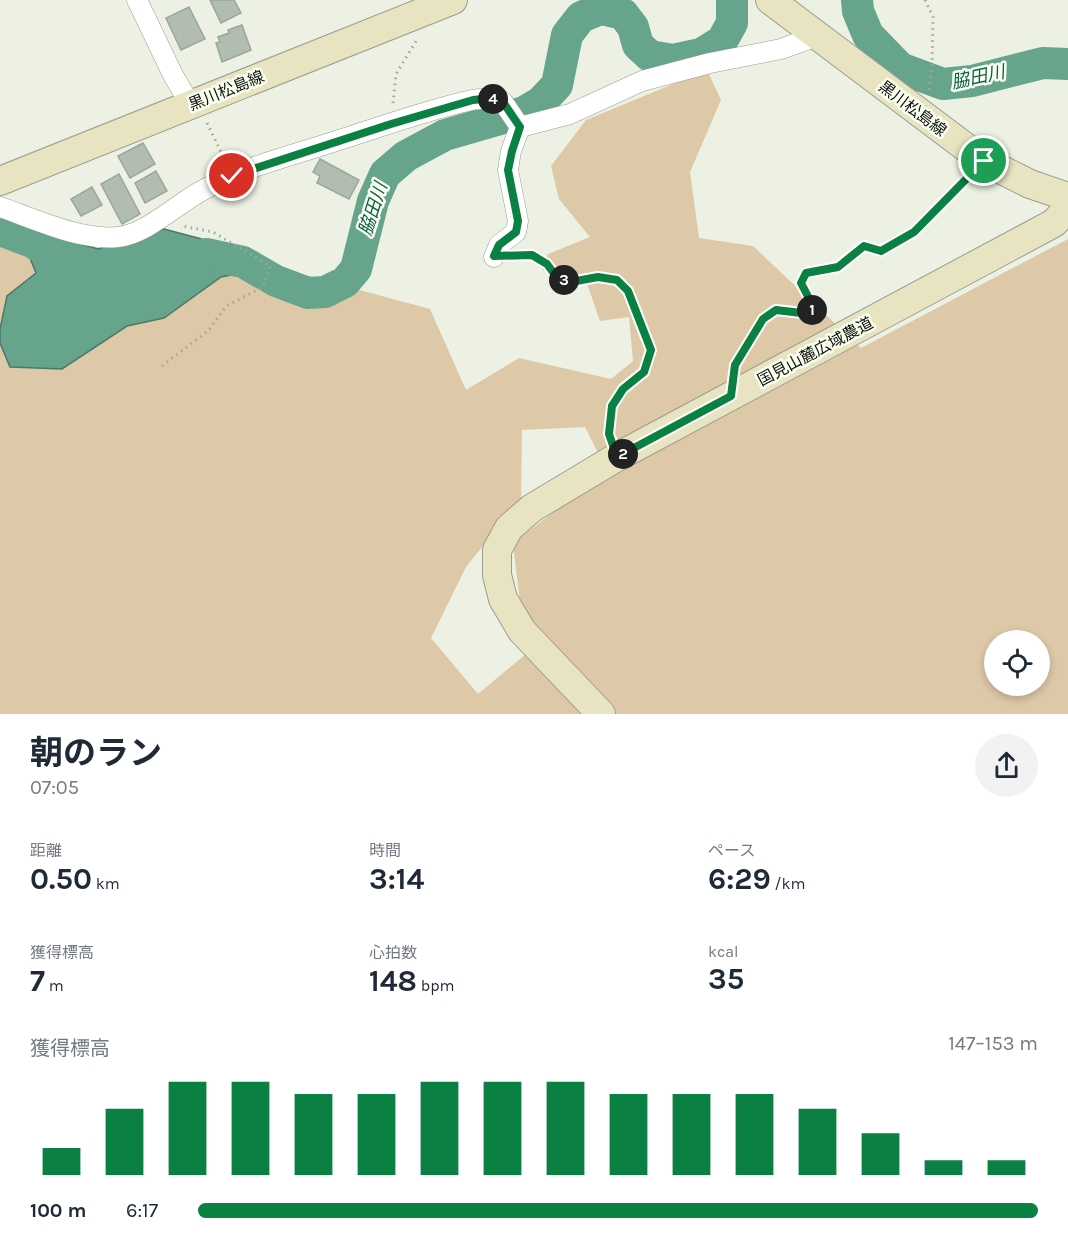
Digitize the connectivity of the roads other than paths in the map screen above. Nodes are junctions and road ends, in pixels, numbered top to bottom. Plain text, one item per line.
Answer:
1 (137, 0) edge
2 (453, 0) edge
3 (770, 0) edge
4 (817, 36) junction
5 (190, 104) junction
6 (520, 127) junction
7 (0, 181) edge
8 (1068, 197) edge
9 (0, 207) edge
10 (1068, 208) edge
11 (494, 256) road end
12 (601, 714) edge

1 - 5 street
2 - 5 street, 黒川松島線
3 - 4 street, 黒川松島線
4 - 6 street
4 - 8 street, 黒川松島線
5 - 7 street, 黒川松島線
6 - 9 street
6 - 11 street
10 - 12 street, 国見山麓広域農道

